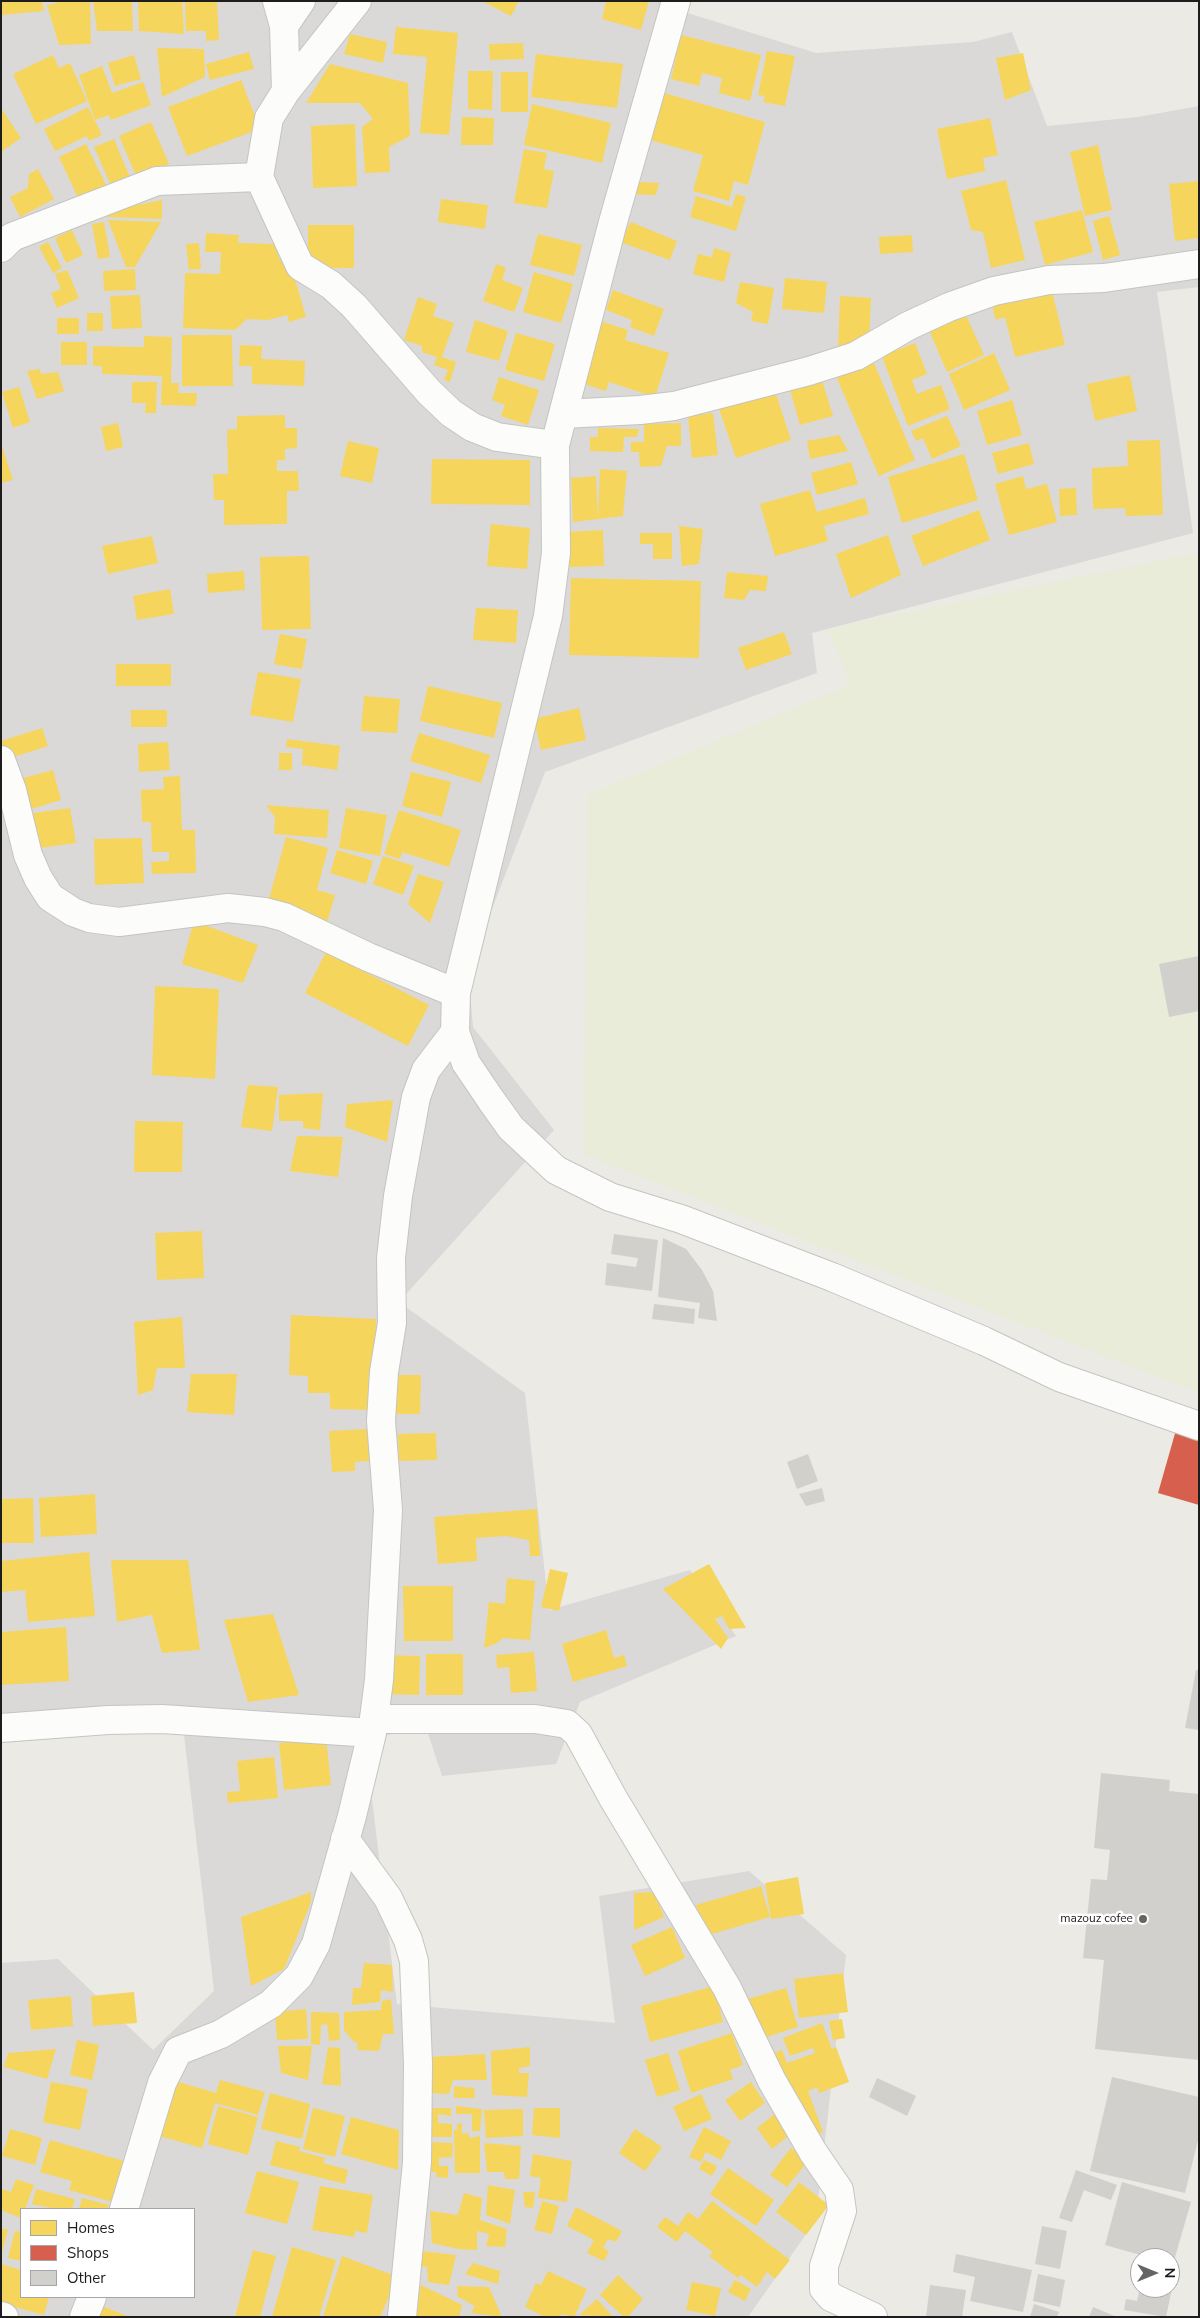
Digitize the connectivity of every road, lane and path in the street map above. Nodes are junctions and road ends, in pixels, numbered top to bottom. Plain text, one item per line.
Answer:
1 (300, 1) edge
2 (356, 1) edge
3 (676, 1) edge
4 (281, 14) edge
5 (286, 91) junction
6 (259, 177) junction
7 (1, 248) edge
8 (1199, 264) edge
9 (563, 414) junction
10 (555, 445) junction
11 (1, 760) edge
12 (9, 810) edge
13 (456, 993) junction
14 (455, 1032) junction
15 (1199, 1426) edge
16 (373, 1726) junction
17 (1, 1728) edge
18 (346, 1839) junction
19 (124, 2208) edge
20 (92, 2298) edge
21 (84, 2317) edge
22 (402, 2317) edge
23 (873, 2317) edge

1 - 4 street
2 - 5 street
3 - 9 street
4 - 5 street
5 - 6 street
6 - 7 street
6 - 10 street
8 - 9 street
9 - 10 street
10 - 13 street
11 - 12 street
12 - 13 street
13 - 14 street
14 - 15 street
14 - 16 street
16 - 17 street
16 - 18 street
16 - 23 street
18 - 19 street
18 - 22 street
20 - 21 street

